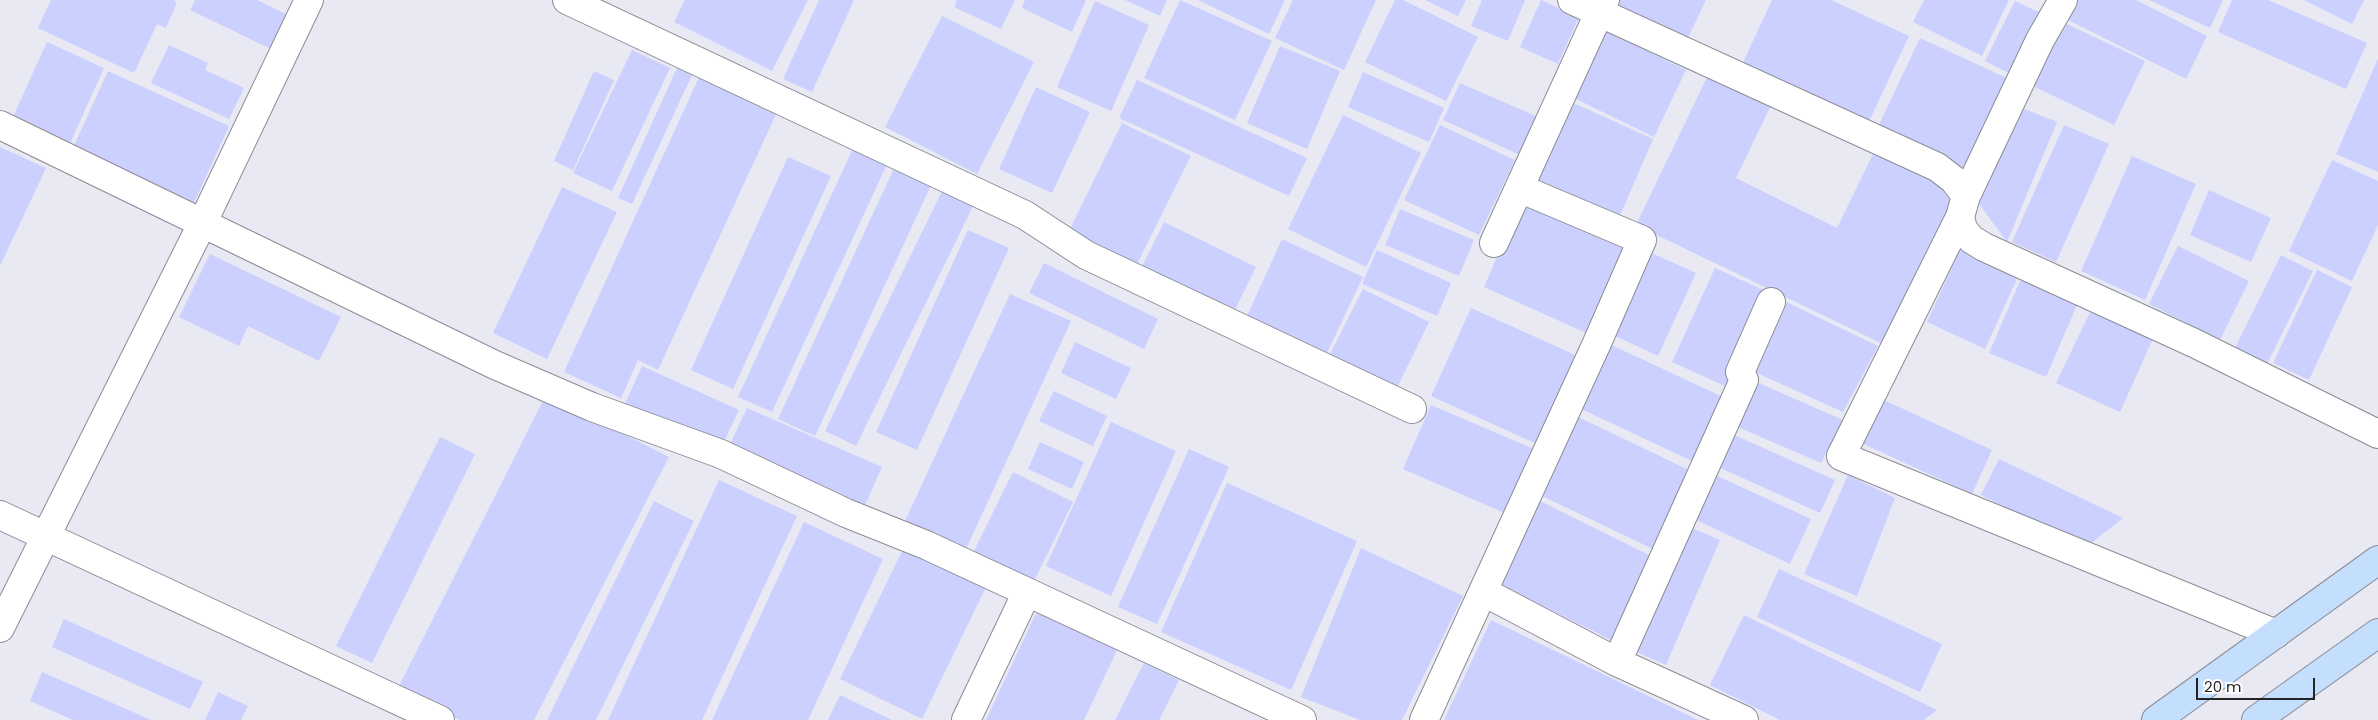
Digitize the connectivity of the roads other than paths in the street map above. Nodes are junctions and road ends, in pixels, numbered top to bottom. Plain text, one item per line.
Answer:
1 (309, 0) edge
2 (567, 0) edge
3 (1572, 0) edge
4 (2063, 0) edge
5 (1603, 6) edge
6 (0, 125) edge
7 (1519, 188) junction
8 (1963, 206) junction
9 (202, 224) junction
10 (1494, 243) dead end
11 (1771, 302) dead end
12 (1412, 409) dead end
13 (2378, 434) edge
14 (0, 515) edge
15 (46, 536) junction
16 (2378, 560) edge
17 (1028, 592) junction
18 (1484, 592) junction
19 (0, 628) edge
20 (2378, 633) edge
21 (2276, 634) junction
22 (1617, 662) junction
23 (440, 720) edge
24 (966, 720) edge
25 (1302, 720) edge
26 (1424, 720) edge
27 (1744, 720) edge
28 (2156, 720) edge
29 (2256, 720) edge

1 - 9 street
2 - 12 street
3 - 5 street
4 - 8 street
5 - 7 street
5 - 8 street
6 - 9 street
7 - 10 street
7 - 18 street
8 - 13 street
8 - 21 street
9 - 15 street
9 - 17 street
11 - 22 street
14 - 15 street
15 - 19 street
15 - 23 street
16 - 21 main road
17 - 24 street
17 - 25 street
18 - 22 street
18 - 26 street
20 - 29 main road
21 - 28 main road
22 - 27 street

